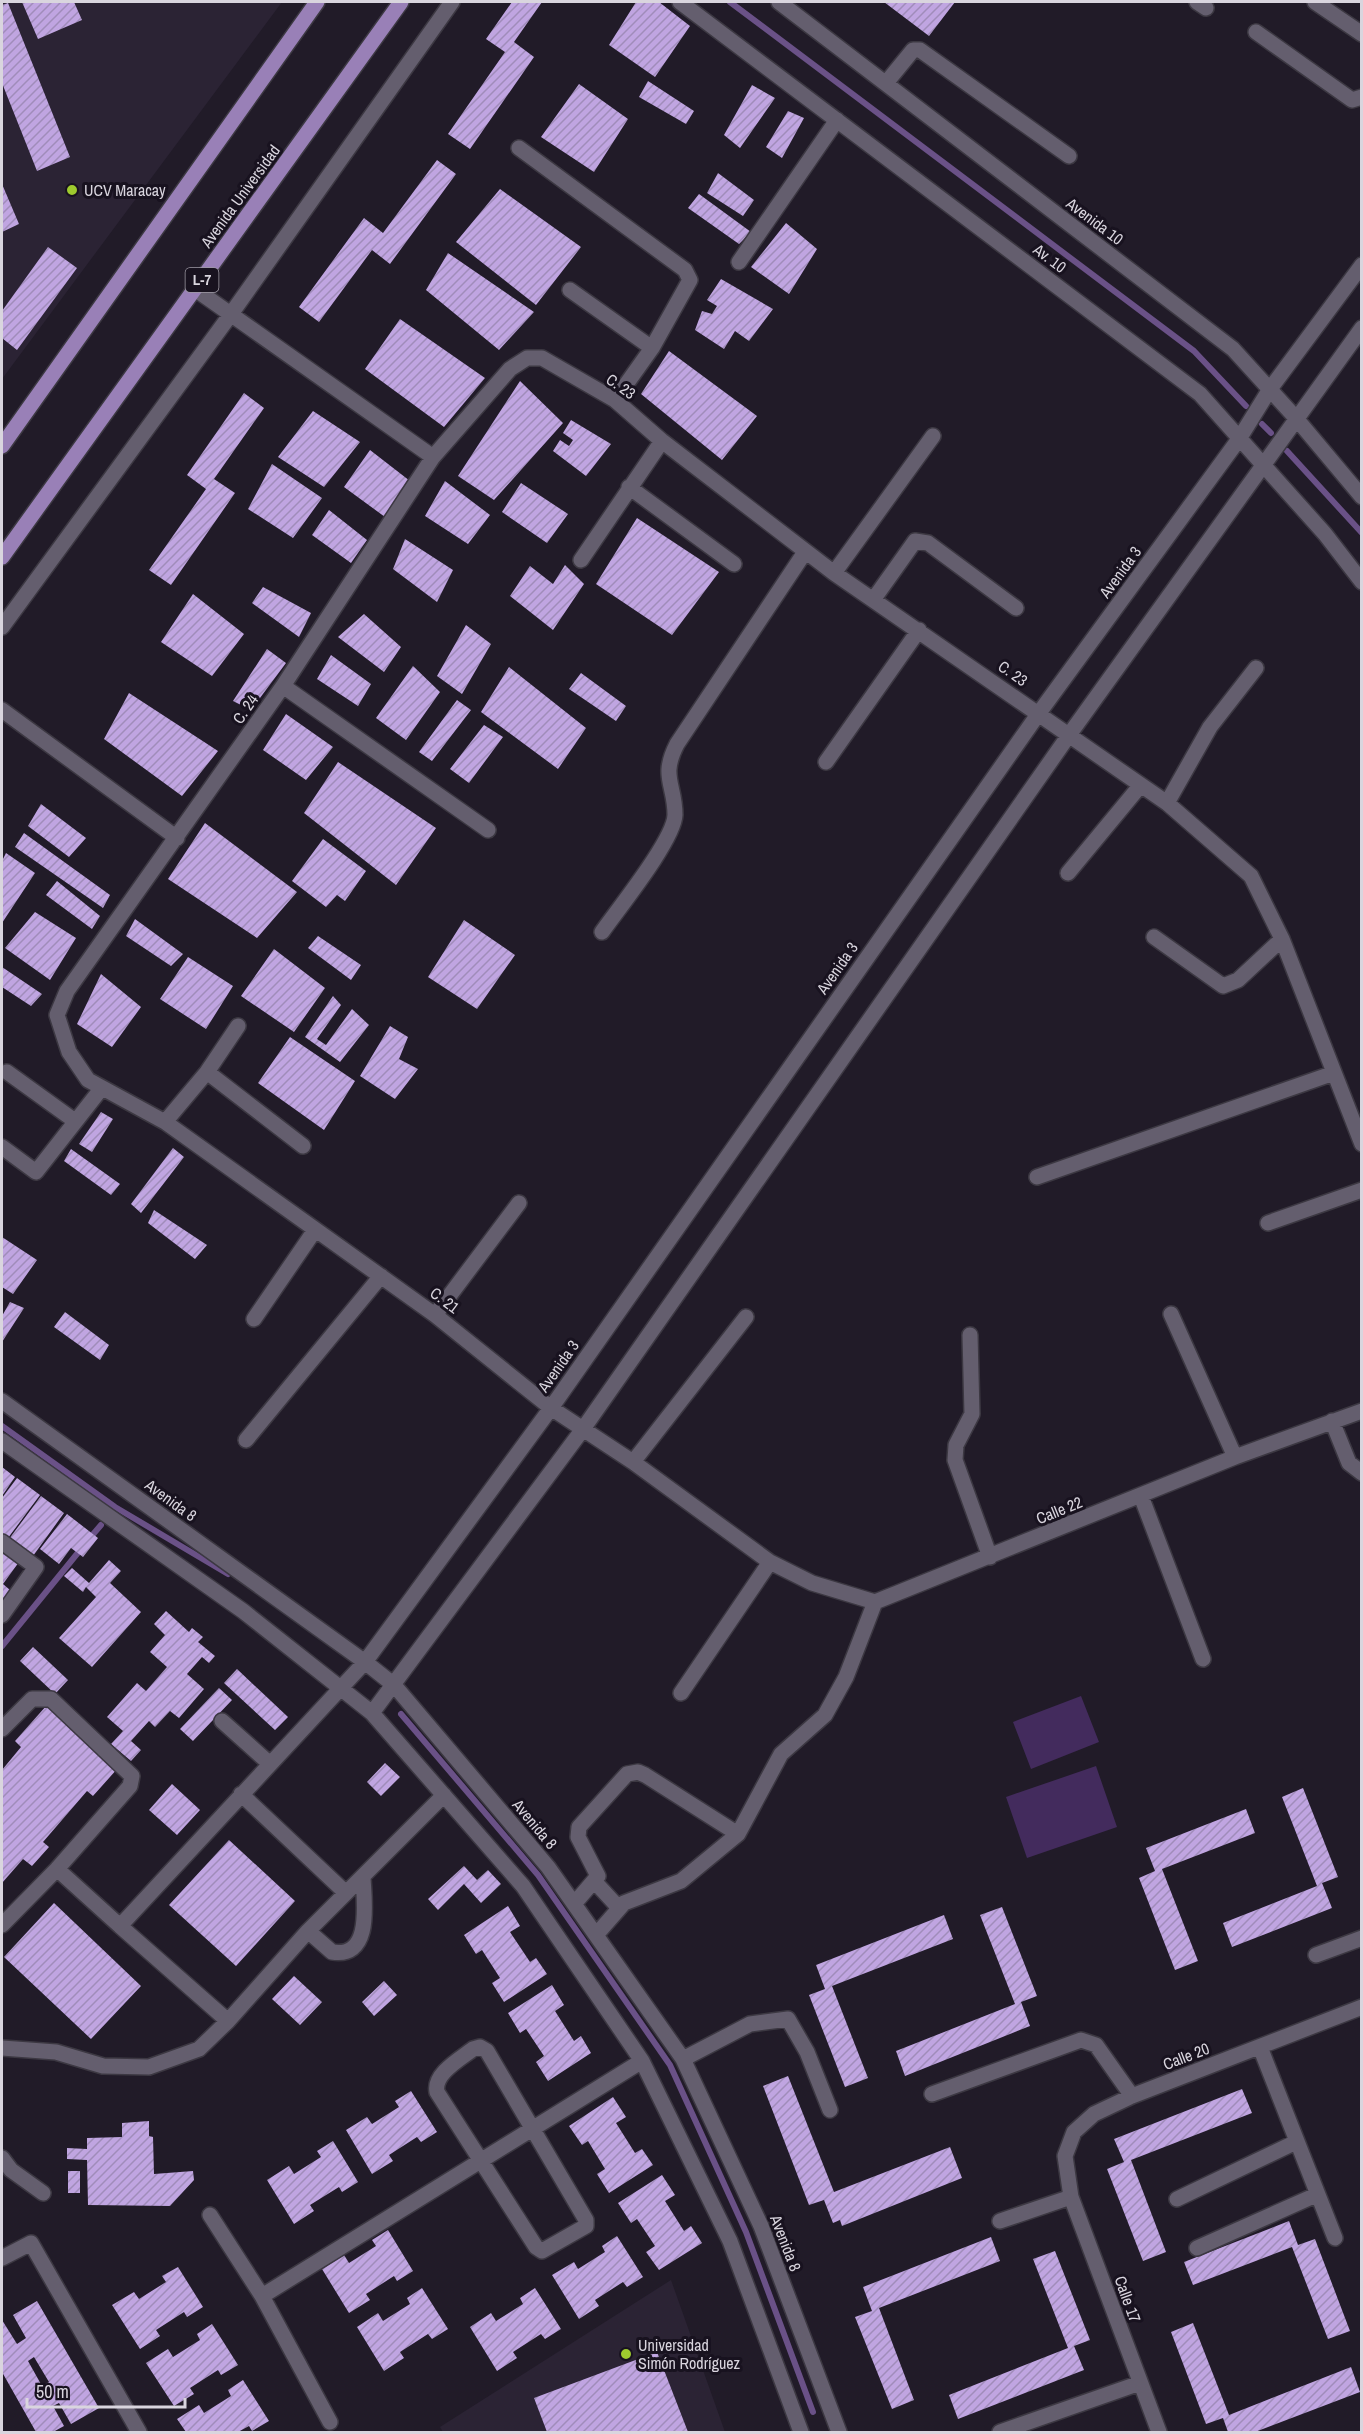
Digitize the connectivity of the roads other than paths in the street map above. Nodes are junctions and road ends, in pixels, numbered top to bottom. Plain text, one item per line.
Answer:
1 (317, 2) edge
2 (401, 2) edge
3 (452, 2) edge
4 (680, 2) edge
5 (779, 2) edge
6 (1315, 2) edge
7 (1257, 32) dead end
8 (1362, 34) edge
9 (886, 83) junction
10 (1362, 97) edge
11 (837, 120) junction
12 (519, 148) dead end
13 (1070, 156) dead end
14 (739, 262) dead end
15 (1362, 265) edge
16 (195, 289) junction
17 (570, 290) dead end
18 (231, 315) junction
19 (1362, 328) edge
20 (652, 348) junction
21 (510, 369) joint
22 (1270, 389) junction
23 (615, 400) junction
24 (1295, 417) junction
25 (933, 436) dead end
26 (1239, 439) junction
27 (662, 441) junction
28 (2, 446) edge
29 (434, 457) junction
30 (1264, 466) junction
31 (628, 487) junction
32 (1362, 497) edge
33 (805, 552) junction
34 (2, 557) edge
35 (581, 560) dead end
36 (734, 564) dead end
37 (834, 573) junction
38 (1362, 582) edge
39 (873, 600) junction
40 (1016, 608) dead end
41 (2, 627) edge
42 (919, 630) junction
43 (1256, 668) dead end
44 (283, 686) junction
45 (2, 710) edge
46 (1039, 713) junction
47 (1069, 735) junction
48 (826, 762) dead end
49 (1140, 786) junction
50 (1167, 803) junction
51 (488, 830) dead end
52 (177, 838) junction
53 (1068, 873) dead end
54 (603, 932) dead end
55 (1154, 937) dead end
56 (1282, 939) junction
57 (238, 1026) dead end
58 (7, 1072) dead end
59 (207, 1072) junction
60 (1334, 1073) junction
61 (88, 1080) joint
62 (101, 1089) junction
63 (75, 1121) junction
64 (165, 1122) junction
65 (1362, 1144) edge
66 (303, 1146) dead end
67 (2, 1148) edge
68 (1037, 1177) dead end
69 (1362, 1190) edge
70 (519, 1203) dead end
71 (1268, 1223) dead end
72 (315, 1230) junction
73 (381, 1276) junction
74 (1171, 1314) dead end
75 (435, 1315) junction
76 (746, 1317) dead end
77 (254, 1319) dead end
78 (970, 1335) dead end
79 (2, 1401) edge
80 (551, 1408) junction
81 (1362, 1411) edge
82 (1332, 1421) junction
83 (583, 1430) junction
84 (246, 1440) dead end
85 (2, 1441) edge
86 (1235, 1457) junction
87 (633, 1462) junction
88 (1362, 1473) edge
89 (1141, 1496) junction
90 (2, 1542) edge
91 (990, 1557) junction
92 (770, 1562) junction
93 (874, 1602) junction
94 (2, 1615) edge
95 (1203, 1659) dead end
96 (364, 1662) junction
97 (394, 1685) junction
98 (339, 1688) junction
99 (681, 1693) dead end
100 (372, 1713) junction
101 (222, 1721) dead end
102 (2, 1729) edge
103 (269, 1764) junction
104 (241, 1794) junction
105 (444, 1795) junction
106 (738, 1834) junction
107 (57, 1869) junction
108 (363, 1877) junction
109 (596, 1882) junction
110 (346, 1893) junction
111 (574, 1904) junction
112 (618, 1908) junction
113 (2, 1926) edge
114 (120, 1926) junction
115 (308, 1931) junction
116 (596, 1935) junction
117 (1362, 1938) edge
118 (1316, 1955) dead end
119 (1362, 2007) edge
120 (228, 2021) junction
121 (1260, 2047) junction
122 (2, 2048) edge
123 (683, 2059) junction
124 (642, 2061) junction
125 (933, 2094) dead end
126 (1132, 2096) junction
127 (830, 2110) dead end
128 (533, 2127) junction
129 (1296, 2142) junction
130 (2, 2158) edge
131 (480, 2162) junction
132 (1067, 2178) joint
133 (43, 2193) dead end
134 (1316, 2195) junction
135 (1071, 2197) junction
136 (1176, 2199) dead end
137 (210, 2215) dead end
138 (999, 2221) dead end
139 (1335, 2238) dead end
140 (1197, 2248) dead end
141 (2, 2258) edge
142 (262, 2296) junction
143 (1140, 2383) junction
144 (330, 2422) dead end
145 (140, 2433) edge
146 (801, 2433) edge
147 (839, 2433) edge
148 (1000, 2433) edge
149 (1159, 2433) edge

1 - 28 main road
2 - 16 main road, Avenida Universidad / L-7
3 - 18 street
4 - 11 street, Av. 10
5 - 9 street, Avenida 10
6 - 8 street
7 - 10 street
9 - 13 street
9 - 22 street, Avenida 10
11 - 14 street
11 - 26 street, Av. 10
12 - 20 street
15 - 22 street, Avenida 3
16 - 18 street
16 - 34 main road, Avenida Universidad / L-7
17 - 20 street
18 - 29 street
18 - 41 street
19 - 24 street
20 - 23 street
21 - 23 street, C. 23
21 - 29 street, C. 24
22 - 24 street, Avenida 10
22 - 26 street, Avenida 3
23 - 27 street, C. 23
24 - 30 street
24 - 32 street, Avenida 10
25 - 37 street
26 - 30 street, Av. 10
26 - 46 street, Avenida 3
27 - 31 street
27 - 33 street, C. 23
29 - 44 street, C. 24
30 - 38 street, Av. 10
30 - 47 street
31 - 35 street
31 - 36 street
33 - 37 street, C. 23
33 - 54 street
37 - 39 street, C. 23
39 - 40 street
39 - 42 street, C. 23
42 - 46 street, C. 23
42 - 48 street
43 - 50 street
44 - 51 street
44 - 52 street, C. 24
45 - 52 street
46 - 47 street, C. 23
46 - 80 street, Avenida 3
47 - 49 street, C. 23
47 - 83 street
49 - 50 street, C. 23
49 - 53 street
50 - 56 street, C. 23
52 - 61 street, C. 24
55 - 56 street
56 - 60 street, C. 23
57 - 59 street
58 - 63 street
59 - 64 street
59 - 66 street
60 - 65 street, C. 23
60 - 68 street
61 - 62 street, C. 21
62 - 63 street
62 - 64 street, C. 21
63 - 67 street
64 - 72 street, C. 21
69 - 71 street
70 - 75 street
72 - 73 street, C. 21
72 - 77 street
73 - 75 street, C. 21
73 - 84 street
74 - 86 street
75 - 80 street, C. 21
76 - 87 street
78 - 91 street
79 - 96 street, Avenida 8
80 - 83 street, C. 21
80 - 96 street, Avenida 3
81 - 82 street, Calle 22
82 - 86 street, Calle 22
82 - 88 street
83 - 87 street, C. 21
83 - 97 street
85 - 98 street
86 - 89 street, Calle 22
87 - 92 street, C. 21
89 - 91 street, Calle 22
89 - 95 street
90 - 94 street
91 - 93 street, Calle 22
92 - 93 street
92 - 99 street
93 - 106 street
96 - 97 street, Avenida 8
96 - 98 street, Avenida 3
97 - 100 street
97 - 111 street, Avenida 8
98 - 100 street
98 - 103 street, Avenida 3
100 - 105 street
101 - 103 street
102 - 107 street
103 - 104 street, Avenida 3
104 - 110 street
104 - 114 street, Avenida 3
105 - 108 street
105 - 124 street
106 - 109 street
106 - 112 street
107 - 113 street
107 - 114 street
108 - 110 street
108 - 115 street
109 - 111 street
109 - 112 street
110 - 115 street
111 - 116 street, Avenida 8
112 - 116 street
114 - 120 street
115 - 120 street
116 - 123 street, Avenida 8
117 - 118 street
119 - 121 street, Calle 20
120 - 122 street
121 - 126 street, Calle 20
121 - 129 street
123 - 127 street
123 - 147 street, Avenida 8
124 - 128 street
124 - 146 street
125 - 126 street
126 - 132 street, Calle 20
128 - 131 street
128 - 131 street
128 - 131 street
129 - 134 street
129 - 136 street
130 - 133 street
131 - 142 street
132 - 135 street, Calle 17
134 - 139 street
134 - 140 street
135 - 138 street
135 - 143 street, Calle 17
137 - 142 street
141 - 145 street
142 - 144 street
143 - 148 street
143 - 149 street, Calle 17

